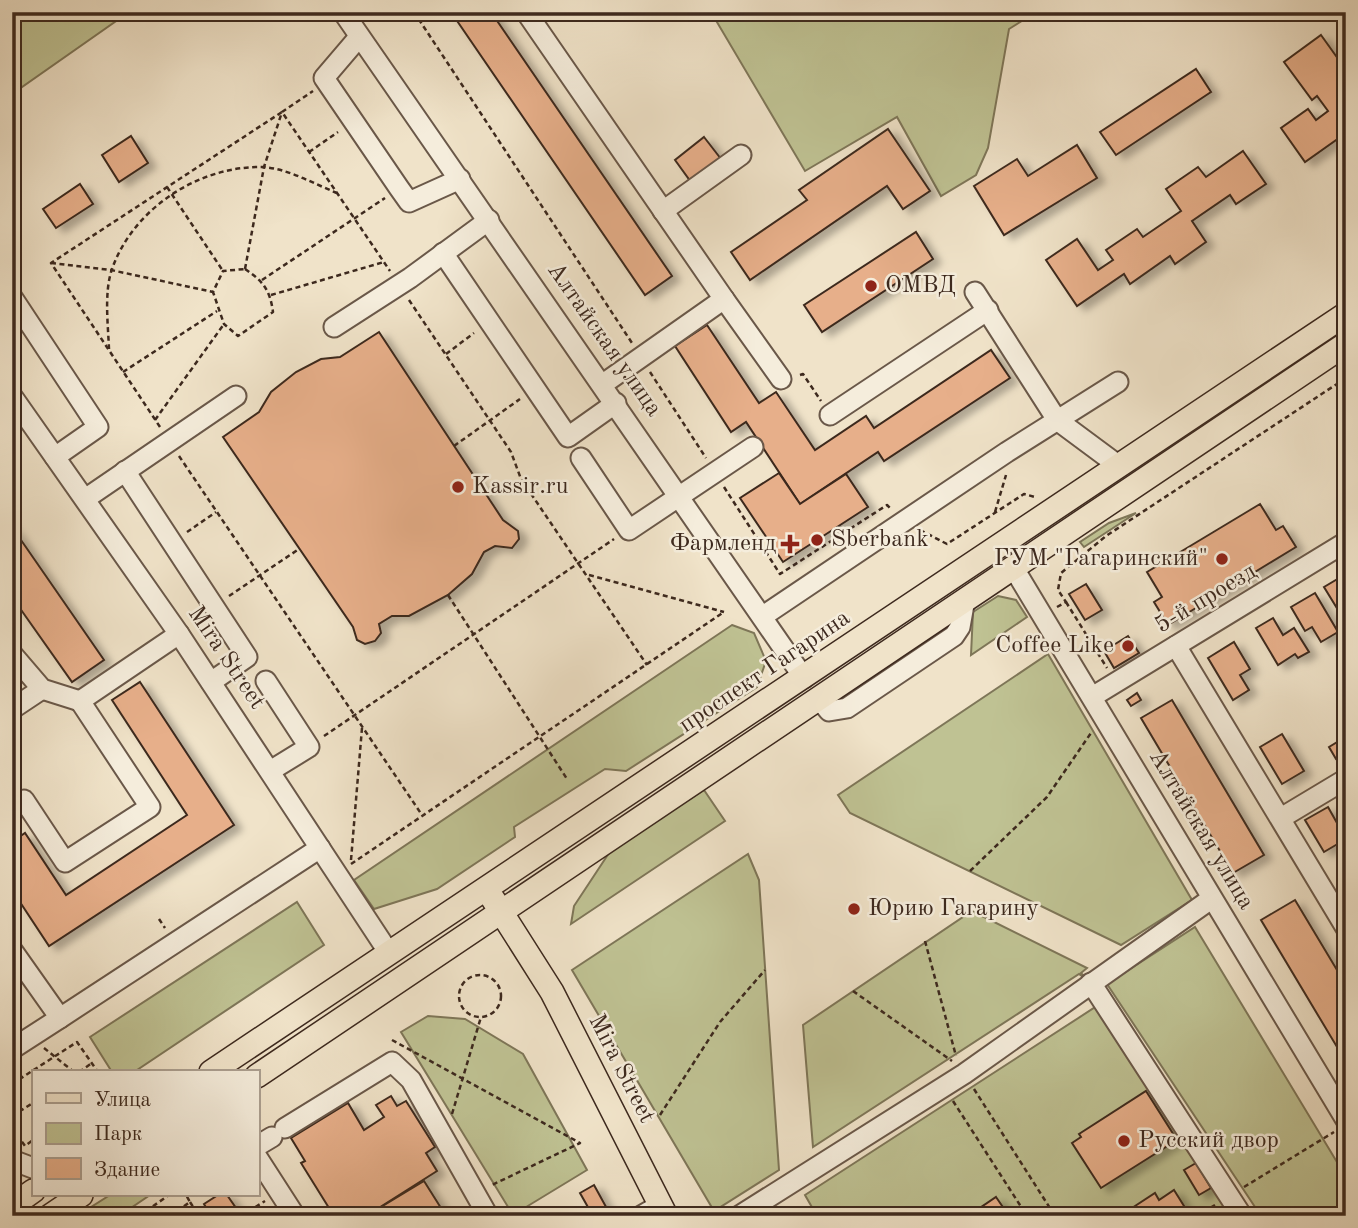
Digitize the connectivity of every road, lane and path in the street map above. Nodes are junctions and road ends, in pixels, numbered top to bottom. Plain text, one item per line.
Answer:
1 (343, 12) edge
2 (414, 12) edge
3 (526, 12) edge
4 (359, 37) junction
5 (328, 82) junction
6 (282, 112) junction
7 (355, 121) junction
8 (309, 152) junction
9 (741, 155) dead end
10 (264, 167) junction
11 (460, 179) junction
12 (167, 187) junction
13 (399, 188) junction
14 (171, 193) junction
15 (337, 193) junction
16 (663, 212) junction
17 (354, 219) junction
18 (489, 220) junction
19 (443, 253) junction
20 (384, 262) junction
21 (51, 263) junction
22 (245, 269) junction
23 (111, 270) junction
24 (223, 271) junction
25 (262, 281) junction
26 (400, 285) junction
27 (213, 292) junction
28 (975, 292) dead end
29 (271, 295) junction
30 (12, 298) edge
31 (724, 299) junction
32 (988, 310) junction
33 (217, 312) junction
34 (1346, 314) edge
35 (490, 322) junction
36 (224, 324) junction
37 (334, 327) dead end
38 (1346, 344) edge
39 (109, 350) junction
40 (446, 354) junction
41 (641, 357) junction
42 (123, 372) junction
43 (1346, 378) edge
44 (781, 379) joint
45 (1118, 382) dead end
46 (603, 384) junction
47 (535, 388) junction
48 (12, 396) edge
49 (236, 397) dead end
50 (616, 403) junction
51 (830, 415) joint
52 (1057, 419) junction
53 (155, 420) junction
54 (490, 421) junction
55 (169, 441) junction
56 (454, 446) dead end
57 (753, 447) dead end
58 (1007, 452) junction
59 (55, 457) junction
60 (580, 458) dead end
61 (1119, 466) junction
62 (125, 471) junction
63 (714, 471) junction
64 (679, 495) junction
65 (1039, 498) dead end
66 (85, 499) junction
67 (216, 512) junction
68 (995, 512) junction
69 (904, 522) junction
70 (629, 530) junction
71 (172, 542) junction
72 (1346, 542) edge
73 (1000, 547) junction
74 (299, 549) dead end
75 (579, 563) junction
76 (1013, 567) junction
77 (587, 574) junction
78 (259, 576) junction
79 (448, 595) dead end
80 (1066, 602) junction
81 (214, 606) junction
82 (763, 616) junction
83 (1043, 616) junction
84 (179, 634) junction
85 (473, 635) junction
86 (1176, 646) junction
87 (12, 654) edge
88 (647, 665) junction
89 (804, 678) junction
90 (266, 681) dead end
91 (211, 682) junction
92 (1115, 683) junction
93 (42, 690) junction
94 (1092, 697) junction
95 (819, 699) junction
96 (80, 701) junction
97 (12, 709) edge
98 (355, 715) junction
99 (1103, 716) junction
100 (362, 726) junction
101 (539, 738) junction
102 (309, 747) junction
103 (270, 771) junction
104 (567, 779) dead end
105 (1346, 779) edge
106 (12, 807) edge
107 (422, 816) junction
108 (1281, 818) junction
109 (320, 848) junction
110 (970, 871) dead end
111 (486, 889) junction
112 (1211, 900) junction
113 (502, 912) junction
114 (1346, 928) edge
115 (925, 941) dead end
116 (12, 950) edge
117 (389, 953) junction
118 (765, 970) dead end
119 (1091, 983) junction
120 (853, 991) dead end
121 (481, 1017) junction
122 (60, 1018) junction
123 (31, 1037) junction
124 (391, 1040) dead end
125 (12, 1049) edge
126 (54, 1056) junction
127 (92, 1063) junction
128 (33, 1070) edge
129 (72, 1070) edge
130 (82, 1070) edge
131 (97, 1070) edge
132 (214, 1070) edge
133 (32, 1071) edge
134 (964, 1074) junction
135 (259, 1075) edge
136 (464, 1077) junction
137 (12, 1084) edge
138 (943, 1086) junction
139 (32, 1104) edge
140 (1342, 1107) edge
141 (660, 1115) dead end
142 (12, 1116) edge
143 (12, 1128) edge
144 (444, 1136) junction
145 (272, 1137) edge
146 (1326, 1137) dead end
147 (32, 1141) edge
148 (12, 1160) edge
149 (259, 1160) edge
150 (32, 1168) edge
151 (280, 1192) junction
152 (32, 1193) edge
153 (477, 1193) junction
154 (80, 1196) edge
155 (168, 1196) edge
156 (187, 1196) edge
157 (1229, 1196) junction
158 (190, 1202) junction
159 (12, 1206) edge
160 (656, 1212) edge
161 (50, 1216) edge
162 (139, 1216) edge
163 (170, 1216) edge
164 (199, 1216) edge
165 (241, 1216) edge
166 (295, 1216) edge
167 (488, 1216) edge
168 (739, 1216) edge
169 (1027, 1216) edge
170 (1055, 1216) edge
171 (1196, 1216) edge
172 (1242, 1216) edge

1 - 4 street, Алтайская улица
2 - 41 path
3 - 16 street
4 - 5 street
4 - 11 street, Алтайская улица
5 - 6 path
5 - 7 street
6 - 8 path
6 - 10 path
6 - 12 path
7 - 8 path
7 - 13 street
8 - 15 path
9 - 16 street
10 - 14 path
10 - 15 path
10 - 22 path
11 - 13 street
11 - 18 street, Алтайская улица
12 - 14 path
12 - 21 path
13 - 17 path
14 - 23 path
14 - 24 path
15 - 17 path
16 - 31 street
17 - 20 path
17 - 25 path
18 - 19 street
18 - 46 street, Алтайская улица
19 - 26 street
19 - 35 street
20 - 26 path
20 - 29 path
21 - 23 path
21 - 39 path
22 - 24 path
22 - 25 path
23 - 27 path
23 - 39 path
24 - 27 path
25 - 29 path
26 - 37 street
26 - 40 path
27 - 33 path
28 - 32 street
29 - 36 path
30 - 59 street
31 - 41 street
31 - 44 street
32 - 51 street
32 - 52 street
33 - 36 path
33 - 42 path
34 - 61 main road, проспект Гагарина
35 - 40 path
35 - 47 street
36 - 53 path
38 - 76 main road
39 - 42 path
40 - 54 path
41 - 46 street
41 - 63 path
42 - 53 path
43 - 80 path
44 - 51 path
45 - 52 street
46 - 50 street, Алтайская улица
47 - 50 street
47 - 54 path
48 - 59 street, Mira Street
49 - 55 street
50 - 64 street, Алтайская улица
52 - 58 street
52 - 61 street
53 - 55 path
54 - 56 path
54 - 75 path
55 - 62 street
55 - 67 path
57 - 63 street
58 - 68 path
58 - 69 street
59 - 66 street, Mira Street
60 - 70 street
61 - 73 main road, проспект Гагарина
62 - 66 street
62 - 71 street
63 - 64 street
63 - 69 path
64 - 70 street
64 - 82 street, Алтайская улица
65 - 68 path
66 - 84 street, Mira Street
67 - 71 path
67 - 78 path
68 - 69 path
69 - 82 street
70 - 75 path
71 - 81 street
72 - 86 street, 5-й проезд
73 - 76 main road
73 - 89 main road, проспект Гагарина
74 - 78 path
75 - 77 path
75 - 85 path
76 - 83 street, Алтайская улица
76 - 95 main road
77 - 88 path
77 - 88 path
78 - 81 path
78 - 98 path
79 - 85 path
80 - 83 path
80 - 92 path
81 - 91 street
82 - 89 street, Алтайская улица
83 - 94 street, Алтайская улица
84 - 91 street, Mira Street
84 - 96 street
85 - 98 path
85 - 101 path
86 - 92 street, 5-й проезд
86 - 108 street
87 - 93 street
88 - 101 path
89 - 95 main road, Алтайская улица
89 - 111 main road, проспект Гагарина
90 - 102 street
91 - 103 street, Mira Street
92 - 94 street, 5-й проезд
93 - 96 street
93 - 97 street
94 - 99 street, Алтайская улица
95 - 113 main road
96 - 106 street
98 - 100 path
98 - 102 path
99 - 110 path
99 - 112 street, Алтайская улица
100 - 107 path
100 - 107 path
101 - 104 path
101 - 107 path
102 - 103 street
103 - 109 street, Mira Street
105 - 108 street
108 - 114 street
109 - 117 street, Mira Street
109 - 122 street
111 - 113 main road, Mira Street
111 - 117 main road, проспект Гагарина
112 - 119 street
112 - 140 street, Алтайская улица
113 - 135 main road
113 - 160 main road, Mira Street
115 - 120 path
116 - 122 street
117 - 132 main road, проспект Гагарина
118 - 141 path
119 - 134 street
119 - 157 street
121 - 121 path
121 - 136 path
122 - 123 street
123 - 125 street
123 - 126 path
124 - 136 path
126 - 127 path
126 - 128 path
126 - 129 path
127 - 130 path
127 - 131 path
133 - 137 path
134 - 138 street
134 - 170 path
136 - 144 path
136 - 153 path
138 - 168 street
138 - 169 path
139 - 142 path
143 - 147 path
144 - 145 street
144 - 153 street
146 - 157 path
148 - 150 street
149 - 151 street
151 - 165 path
151 - 166 street
152 - 159 main road
153 - 167 street
154 - 161 main road
155 - 162 path
156 - 158 path
157 - 171 path
157 - 172 street
158 - 163 path
158 - 164 path

